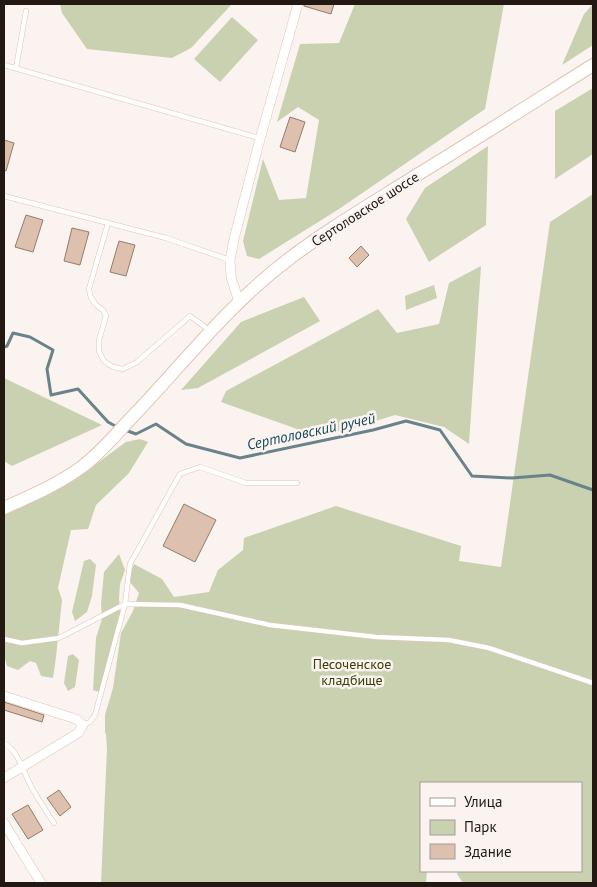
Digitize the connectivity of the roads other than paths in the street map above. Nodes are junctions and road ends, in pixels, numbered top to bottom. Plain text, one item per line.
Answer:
1 (298, 4) edge
2 (26, 11) dead end
3 (4, 64) edge
4 (593, 66) edge
5 (16, 68) junction
6 (260, 138) junction
7 (4, 196) edge
8 (108, 223) junction
9 (230, 260) junction
10 (239, 302) junction
11 (210, 331) junction
12 (297, 482) dead end
13 (4, 508) edge
14 (125, 604) junction
15 (4, 639) edge
16 (593, 683) edge
17 (4, 696) edge
18 (83, 725) junction
19 (4, 743) edge
20 (22, 767) junction
21 (4, 778) edge
22 (4, 823) edge
23 (54, 823) dead end
24 (41, 883) edge

1 - 6 street
2 - 5 lane
3 - 5 lane
4 - 10 main road, Сертоловское шоссе
5 - 6 lane
6 - 9 street
7 - 8 lane
8 - 9 lane
8 - 11 lane
9 - 10 street
10 - 11 main road, Сертоловское шоссе
11 - 13 main road, Сертоловское шоссе
12 - 14 lane
14 - 15 lane
14 - 16 lane
14 - 18 lane
17 - 18 street
18 - 20 street
19 - 20 lane
20 - 21 street
20 - 23 lane
22 - 24 street

